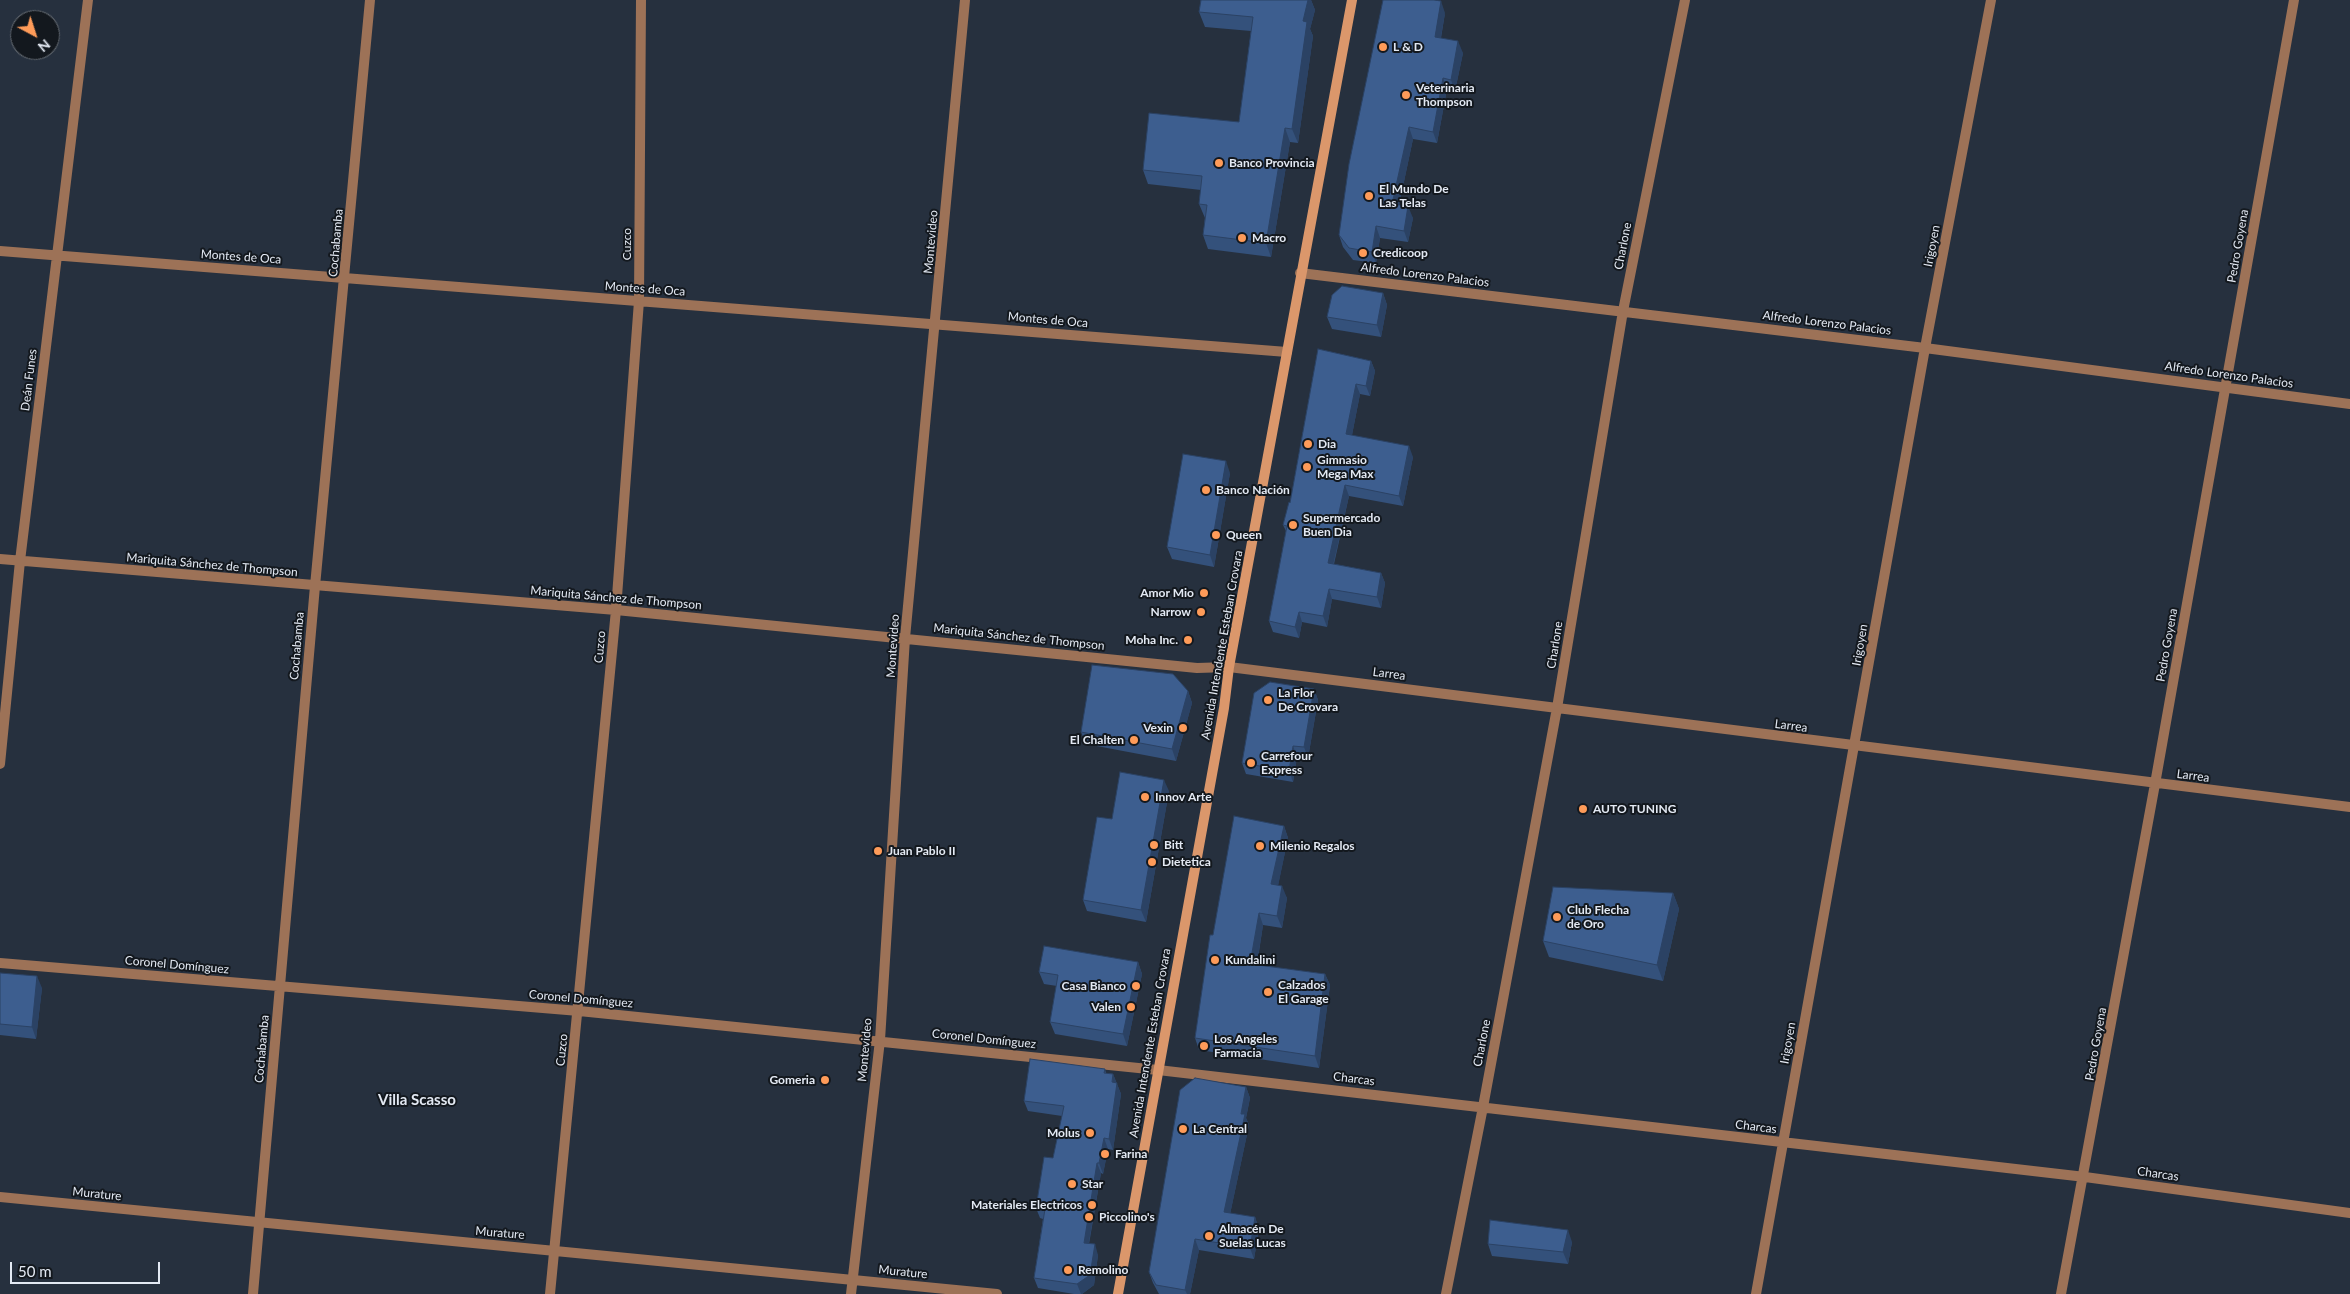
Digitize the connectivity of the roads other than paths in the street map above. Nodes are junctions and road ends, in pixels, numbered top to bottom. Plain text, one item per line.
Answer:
1 (88, 0) edge
2 (370, 0) edge
3 (641, 0) edge
4 (966, 0) edge
5 (1352, 0) edge
6 (1686, 0) edge
7 (1991, 0) edge
8 (2294, 0) edge
9 (0, 251) edge
10 (56, 256) junction
11 (1300, 273) junction
12 (345, 277) junction
13 (639, 301) junction
14 (1623, 311) junction
15 (936, 323) junction
16 (1925, 348) junction
17 (1287, 352) junction
18 (2226, 388) junction
19 (2350, 404) edge
20 (0, 559) edge
21 (20, 561) junction
22 (315, 586) junction
23 (616, 610) junction
24 (906, 638) junction
25 (1229, 667) junction
26 (1557, 708) junction
27 (1855, 746) junction
28 (0, 764) edge
29 (2155, 784) junction
30 (2350, 808) edge
31 (0, 963) edge
32 (280, 987) junction
33 (579, 1011) junction
34 (880, 1040) junction
35 (1158, 1070) junction
36 (1483, 1107) junction
37 (1782, 1143) junction
38 (2085, 1177) junction
39 (0, 1196) edge
40 (2350, 1213) edge
41 (260, 1223) junction
42 (554, 1251) junction
43 (853, 1279) junction
44 (253, 1294) edge
45 (550, 1294) edge
46 (851, 1294) edge
47 (997, 1294) edge
48 (1118, 1294) edge
49 (1446, 1294) edge
50 (1756, 1294) edge
51 (2061, 1294) edge

1 - 10 street, Deán Funes
2 - 12 street, Cochabamba
3 - 13 street, Cuzco
4 - 15 street, Montevideo
5 - 11 main road, Avenida Intendente Esteban Crovara
6 - 14 street, Charlone
7 - 16 street, Irigoyen
8 - 18 street, Pedro Goyena
9 - 10 street, Montes de Oca
10 - 12 street, Montes de Oca
10 - 21 street, Deán Funes
11 - 14 street, Alfredo Lorenzo Palacios
11 - 17 main road, Avenida Intendente Esteban Crovara
12 - 13 street, Montes de Oca
12 - 22 street, Cochabamba
13 - 15 street, Montes de Oca
13 - 23 street, Cuzco
14 - 16 street, Alfredo Lorenzo Palacios
14 - 26 street, Charlone
15 - 17 street, Montes de Oca
15 - 24 street, Montevideo
16 - 18 street, Alfredo Lorenzo Palacios
16 - 27 street, Irigoyen
17 - 25 main road, Avenida Intendente Esteban Crovara
18 - 19 street, Alfredo Lorenzo Palacios
18 - 29 street, Pedro Goyena
20 - 21 street, Mariquita Sánchez de Thompson
21 - 22 street, Mariquita Sánchez de Thompson
21 - 28 street, Deán Funes
22 - 23 street, Mariquita Sánchez de Thompson
22 - 32 street, Cochabamba
23 - 24 street, Mariquita Sánchez de Thompson
23 - 33 street, Cuzco
24 - 25 street, Mariquita Sánchez de Thompson
24 - 34 street, Montevideo
25 - 26 street, Larrea
25 - 35 main road, Avenida Intendente Esteban Crovara
26 - 27 street, Larrea
26 - 36 street, Charlone
27 - 29 street, Larrea
27 - 37 street, Irigoyen
29 - 30 street, Larrea
29 - 38 street, Pedro Goyena
31 - 32 street, Coronel Domínguez
32 - 33 street, Coronel Domínguez
32 - 41 street, Cochabamba
33 - 34 street, Coronel Domínguez
33 - 42 street, Cuzco
34 - 35 street, Coronel Domínguez
34 - 43 street, Montevideo
35 - 36 street, Charcas
35 - 48 main road, Avenida Intendente Esteban Crovara
36 - 37 street, Charcas
36 - 49 street, Charlone
37 - 38 street, Charcas
37 - 50 street, Irigoyen
38 - 40 street, Charcas
38 - 51 street, Pedro Goyena
39 - 41 street, Murature
41 - 42 street, Murature
41 - 44 street, Cochabamba
42 - 43 street, Murature
42 - 45 street, Cuzco
43 - 46 street, Montevideo
43 - 47 street, Murature

